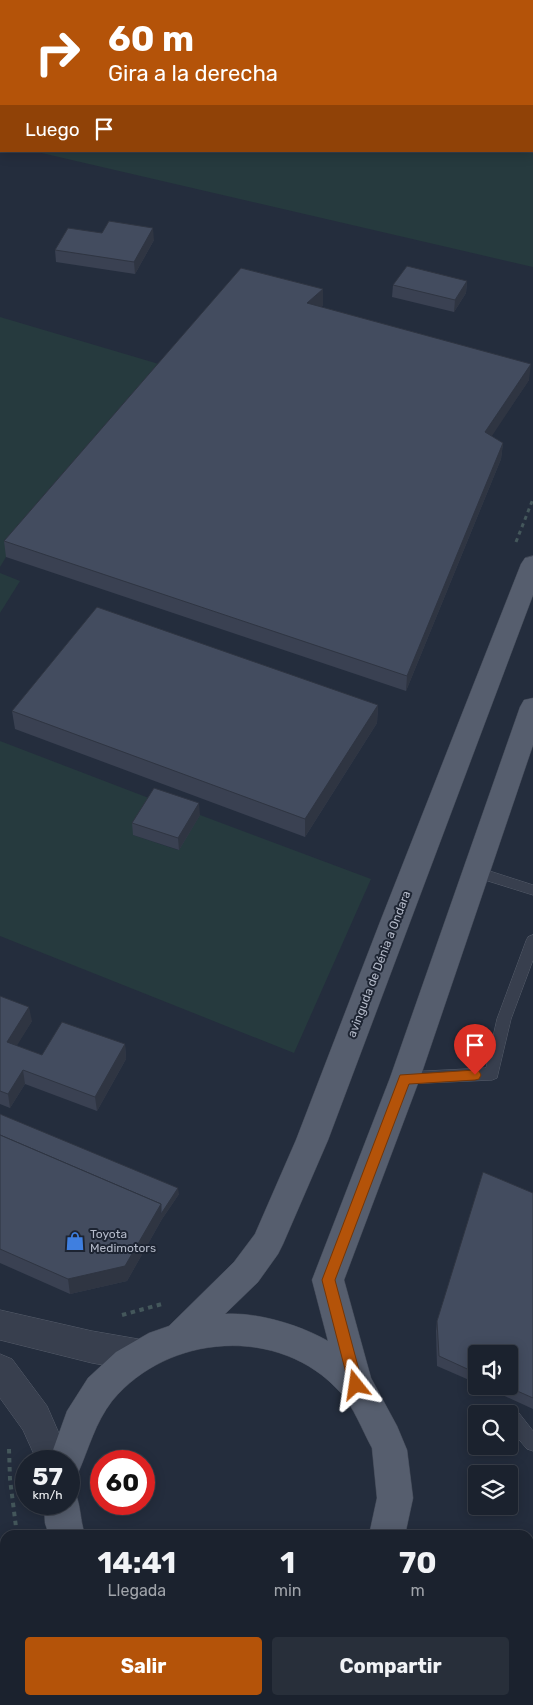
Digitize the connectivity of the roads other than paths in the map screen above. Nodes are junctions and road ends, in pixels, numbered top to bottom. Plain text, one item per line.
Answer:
1 (523, 557) edge
2 (533, 707) edge
3 (477, 872) junction
4 (533, 890) edge
5 (533, 941) edge
6 (405, 1078) junction
7 (0, 1325) edge
8 (180, 1336) junction
9 (138, 1355) junction
10 (0, 1370) edge
11 (356, 1385) junction
12 (518, 1427) edge
13 (533, 1443) edge
14 (49, 1450) edge
15 (68, 1450) edge
16 (63, 1515) edge
17 (65, 1530) edge
18 (388, 1530) edge

1 - 8 main road, avinguda de Dénia a Ondara
2 - 3 main road
3 - 4 lane
3 - 6 main road
5 - 6 lane
6 - 11 main road
7 - 9 street
8 - 9 main road
8 - 11 main road
9 - 15 main road
10 - 14 street
11 - 18 main road
12 - 13 lane
16 - 17 main road

